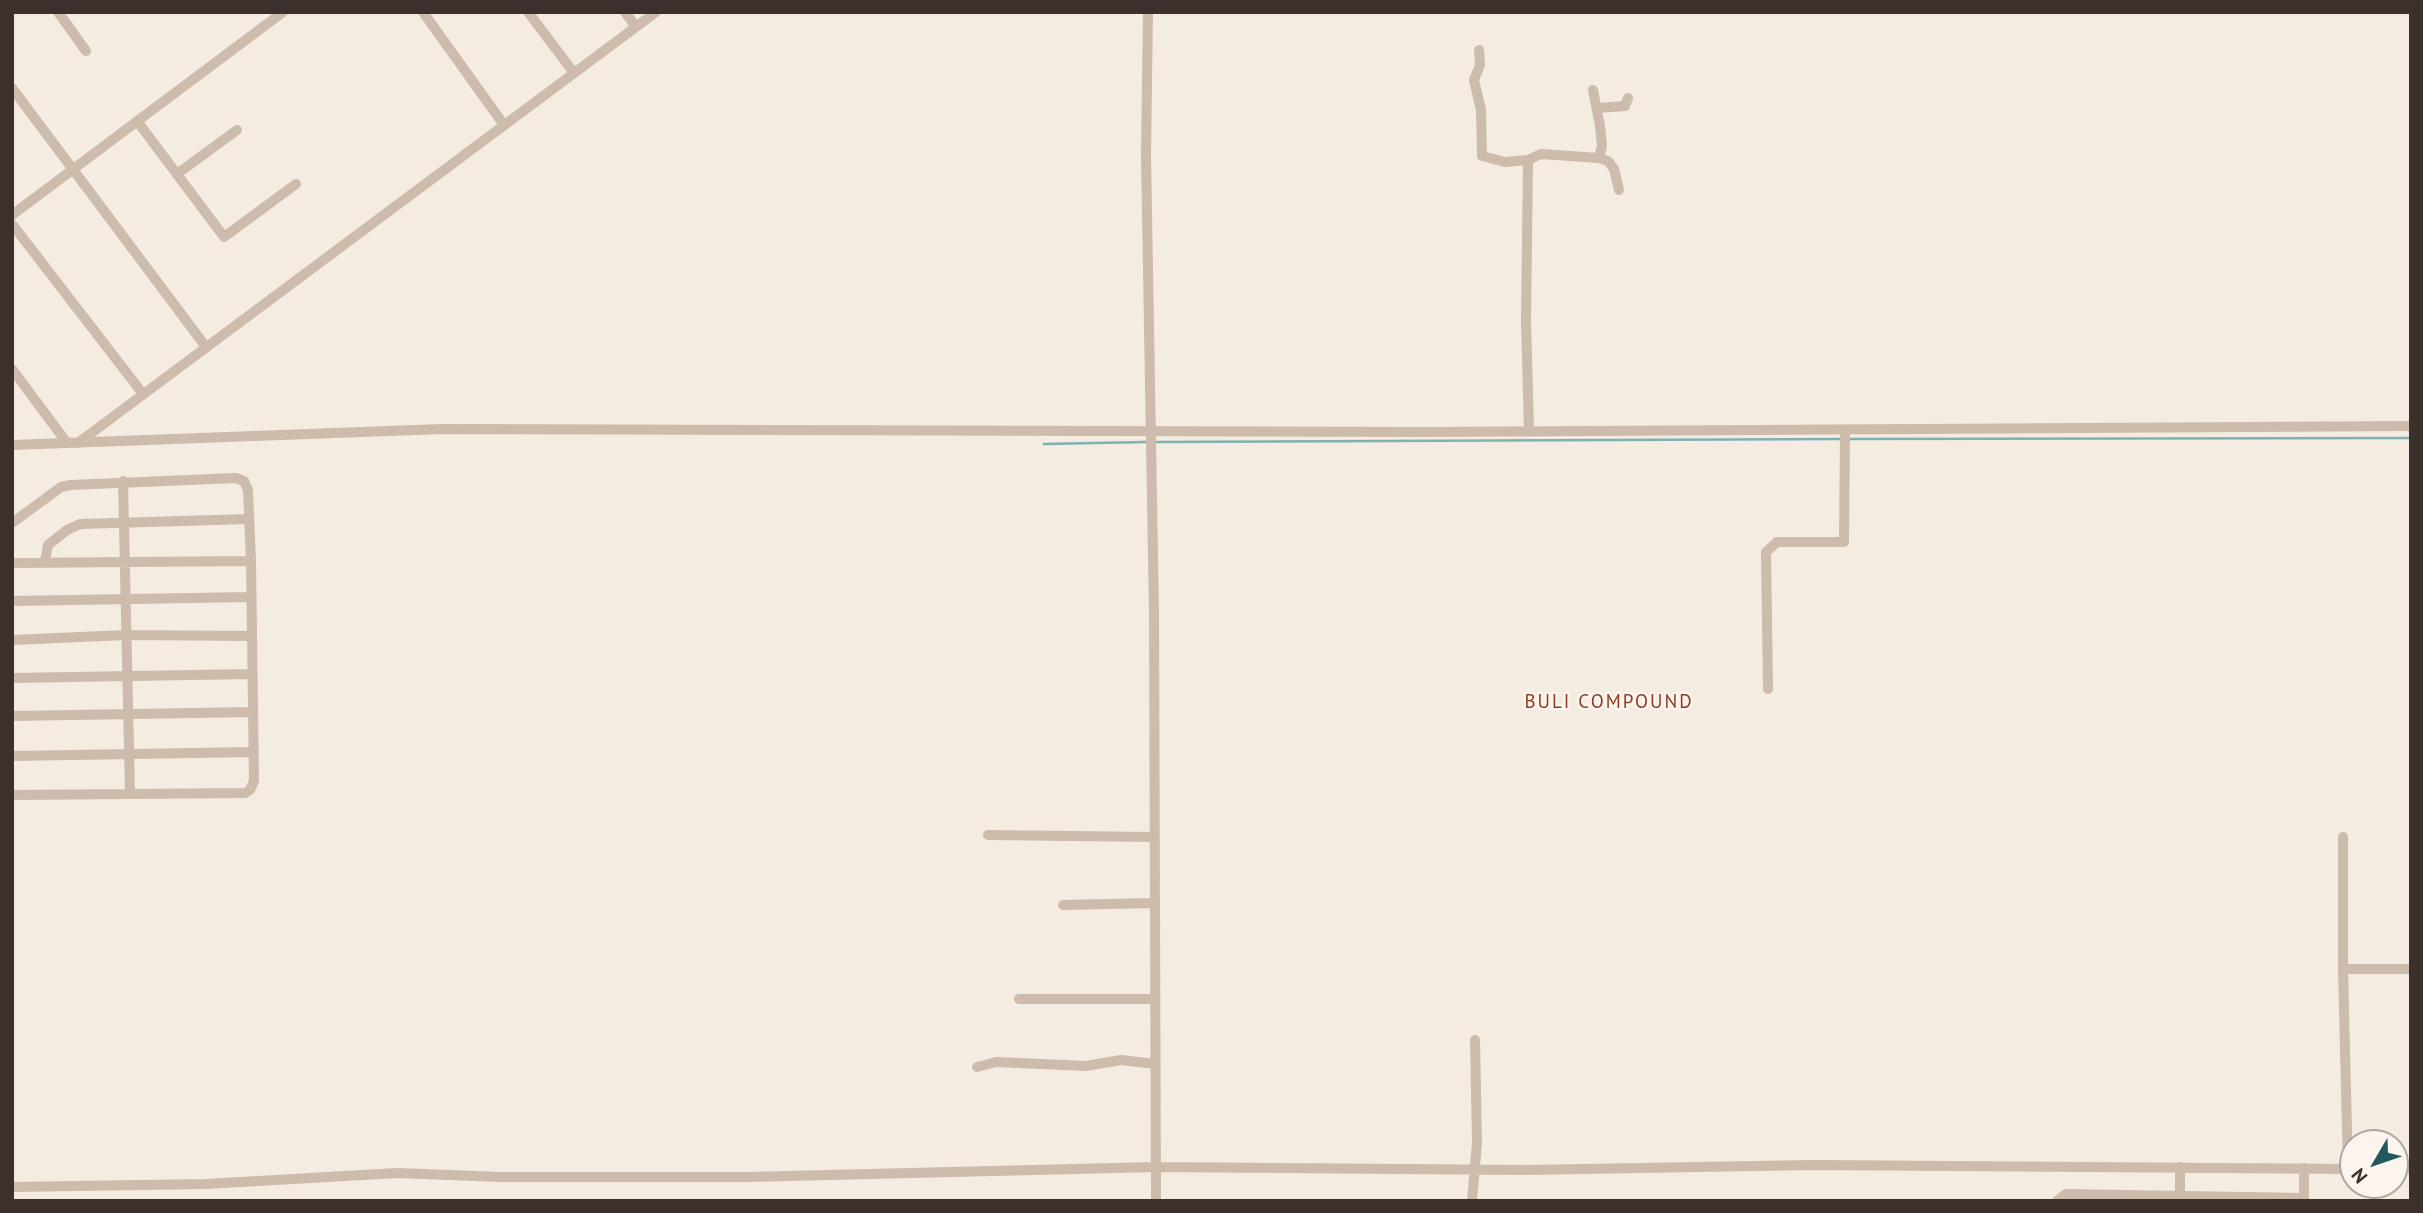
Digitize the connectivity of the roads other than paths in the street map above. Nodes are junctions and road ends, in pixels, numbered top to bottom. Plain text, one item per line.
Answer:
1 (58, 12) edge
2 (283, 12) edge
3 (423, 12) edge
4 (528, 12) edge
5 (625, 12) edge
6 (656, 12) edge
7 (1148, 12) edge
8 (636, 27) junction
9 (1479, 50) dead end
10 (86, 51) dead end
11 (574, 73) junction
12 (12, 88) edge
13 (1592, 90) dead end
14 (1628, 97) dead end
15 (1597, 108) junction
16 (137, 121) junction
17 (504, 125) junction
18 (237, 130) dead end
19 (1599, 158) junction
20 (1528, 160) junction
21 (72, 170) junction
22 (177, 174) junction
23 (296, 184) dead end
24 (1619, 190) dead end
25 (12, 215) edge
26 (12, 224) edge
27 (206, 348) junction
28 (12, 369) edge
29 (143, 394) junction
30 (2411, 426) edge
31 (1845, 429) junction
32 (1152, 432) junction
33 (1529, 432) junction
34 (72, 443) junction
35 (12, 444) edge
36 (123, 481) junction
37 (249, 519) junction
38 (124, 522) junction
39 (12, 523) edge
40 (125, 561) junction
41 (251, 561) junction
42 (45, 562) junction
43 (12, 563) edge
44 (251, 597) junction
45 (125, 598) junction
46 (12, 601) edge
47 (126, 635) junction
48 (252, 636) junction
49 (12, 640) edge
50 (127, 674) junction
51 (252, 674) junction
52 (12, 678) edge
53 (1768, 689) dead end
54 (253, 712) junction
55 (129, 715) junction
56 (12, 716) edge
57 (253, 752) junction
58 (128, 753) junction
59 (12, 757) edge
60 (130, 794) junction
61 (12, 795) edge
62 (988, 835) dead end
63 (2343, 836) dead end
64 (1153, 837) junction
65 (1153, 903) junction
66 (1063, 905) dead end
67 (2343, 969) junction
68 (2411, 969) edge
69 (1019, 999) dead end
70 (1154, 999) junction
71 (1475, 1040) dead end
72 (1155, 1064) junction
73 (978, 1067) dead end
74 (2349, 1129) edge
75 (1156, 1167) junction
76 (2180, 1167) junction
77 (2304, 1168) junction
78 (1473, 1169) junction
79 (2339, 1169) edge
80 (12, 1187) edge
81 (2101, 1198) edge
82 (2144, 1198) edge
83 (2180, 1198) edge
84 (2221, 1199) edge
85 (2304, 1199) edge
86 (1156, 1201) edge
87 (1472, 1201) edge
88 (2057, 1201) edge

1 - 10 street
2 - 16 street
3 - 17 street
4 - 11 street
5 - 8 street
6 - 8 street
7 - 32 street
8 - 11 street
9 - 20 street
11 - 17 street
12 - 21 street
13 - 15 street
14 - 15 street
15 - 19 street
16 - 21 street
16 - 22 street
17 - 27 street
18 - 22 street
19 - 20 street
19 - 24 street
20 - 33 street
21 - 25 street
21 - 27 street
22 - 23 street
26 - 29 street
27 - 29 street
28 - 34 street
29 - 34 street
30 - 31 street
31 - 33 street
31 - 53 street
32 - 33 street
32 - 34 street
32 - 64 street
34 - 35 street
36 - 37 street
36 - 38 street
36 - 39 street
37 - 38 street
37 - 41 street
38 - 40 street
38 - 42 street
40 - 41 street
40 - 42 street
40 - 45 street
41 - 44 street
42 - 43 street
44 - 45 street
44 - 48 street
45 - 46 street
45 - 47 street
47 - 48 street
47 - 49 street
47 - 50 street
48 - 51 street
50 - 51 street
50 - 52 street
50 - 55 street
51 - 54 street
54 - 55 street
54 - 57 street
55 - 56 street
55 - 58 street
57 - 58 street
57 - 60 street
58 - 59 street
58 - 60 street
60 - 61 street
62 - 64 street
63 - 67 street
64 - 65 street
65 - 66 street
65 - 70 street
67 - 68 street
67 - 74 street
69 - 70 street
70 - 72 street
71 - 78 street
72 - 73 street
72 - 75 street
75 - 78 street
75 - 80 street
75 - 86 street
76 - 77 street
76 - 78 street
76 - 83 street
77 - 79 street
77 - 85 street
78 - 87 street
81 - 82 street
81 - 88 street
82 - 83 street
83 - 84 street
84 - 85 street

